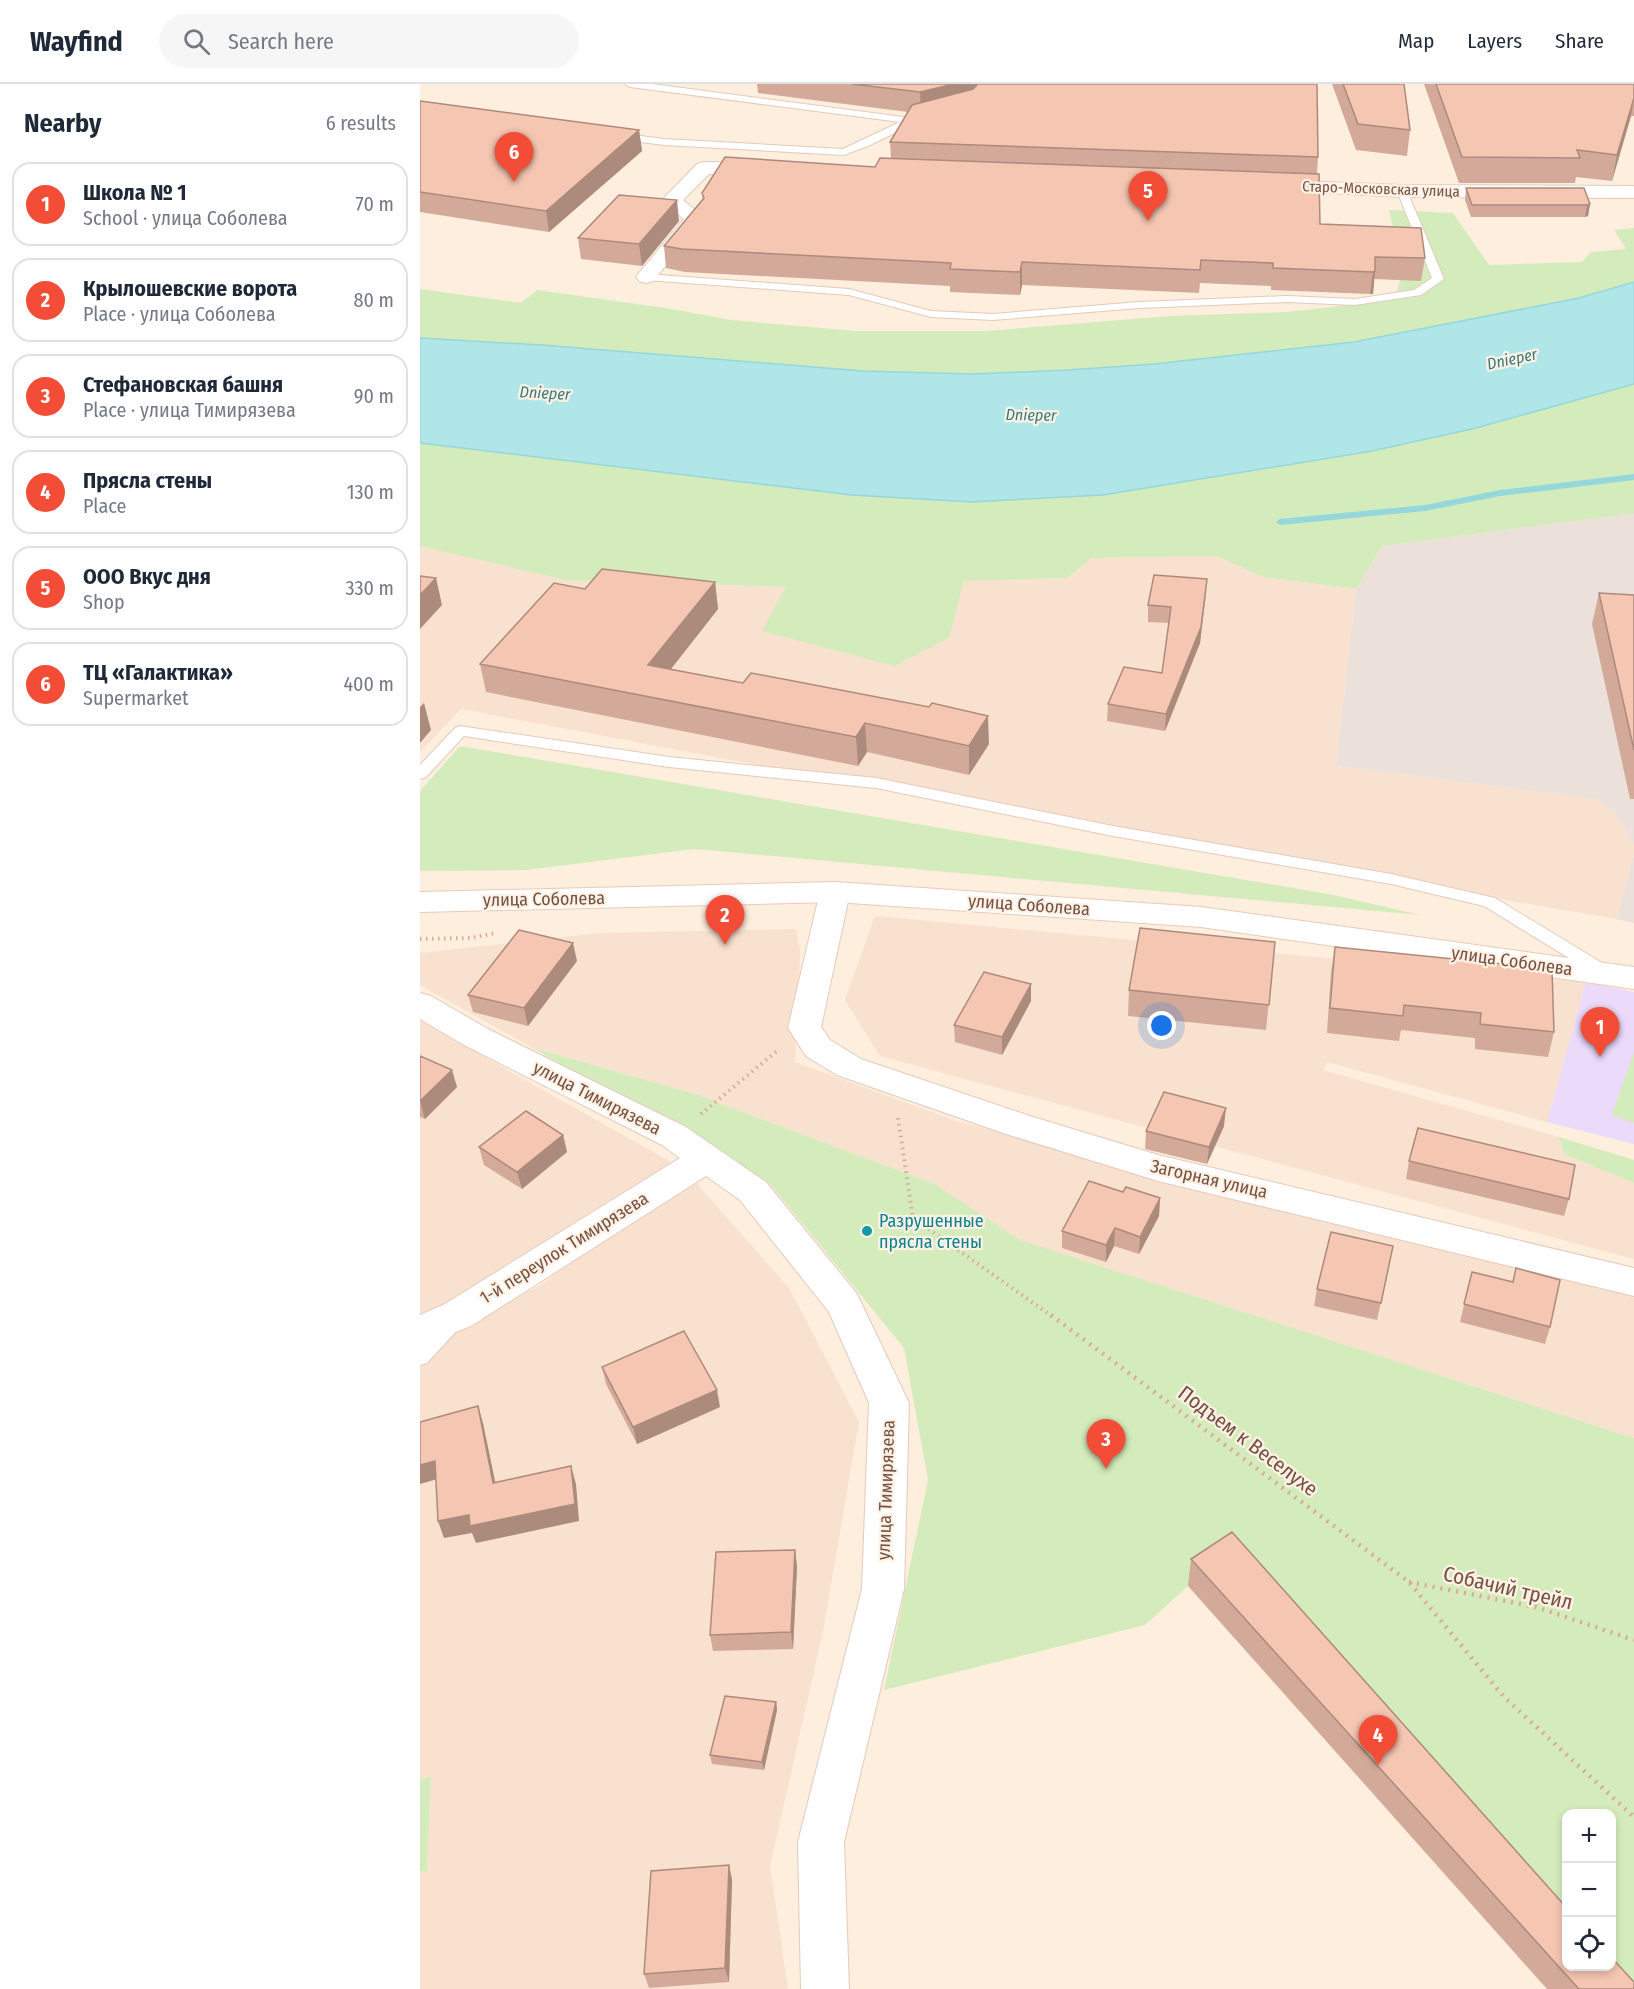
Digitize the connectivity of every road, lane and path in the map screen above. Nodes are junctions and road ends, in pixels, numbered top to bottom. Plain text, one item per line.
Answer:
1 (630, 84) edge
2 (930, 116) edge
3 (911, 121) junction
4 (608, 134) edge
5 (786, 170) edge
6 (1260, 185) edge
7 (1402, 191) junction
8 (1634, 192) edge
9 (646, 277) joint
10 (420, 774) edge
11 (835, 892) junction
12 (420, 902) edge
13 (1621, 976) edge
14 (420, 1004) edge
15 (804, 1028) junction
16 (892, 1082) junction
17 (674, 1136) junction
18 (706, 1159) junction
19 (1634, 1282) edge
20 (458, 1316) junction
21 (420, 1331) edge
22 (420, 1357) edge
23 (1408, 1582) junction
24 (1634, 1640) edge
25 (1634, 1817) edge
26 (825, 1989) edge

1 - 3 lane
2 - 3 lane
3 - 4 lane
5 - 9 street
6 - 7 street, Старо-Московская улица
7 - 8 street, Старо-Московская улица
7 - 9 lane
10 - 13 lane
11 - 12 street, улица Соболева
11 - 13 street, улица Соболева
11 - 15 street
14 - 17 street, улица Тимирязева
15 - 16 street, Загорная улица
15 - 17 path
16 - 19 street, Загорная улица
16 - 23 path, Подъем к Веселухе
17 - 18 street, улица Тимирязева
18 - 20 street, 1-й переулок Тимирязева
18 - 26 street, улица Тимирязева
20 - 21 street, 1-й переулок Тимирязева
20 - 22 lane
23 - 24 path, Собачий трейл
23 - 25 path, Подъем к Веселухе

